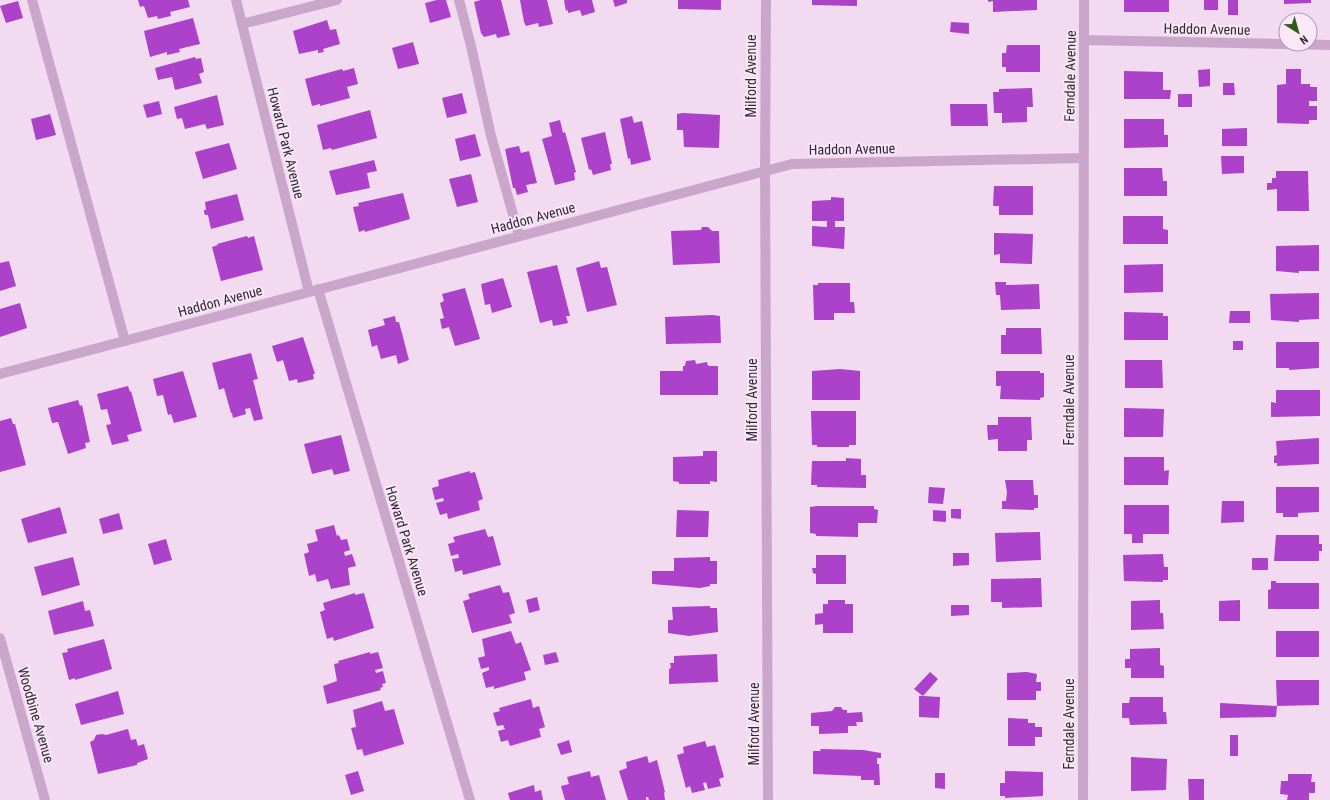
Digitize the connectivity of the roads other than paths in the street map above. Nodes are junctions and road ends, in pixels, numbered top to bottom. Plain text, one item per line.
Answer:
1 (32, 0) edge
2 (236, 0) edge
3 (337, 0) edge
4 (458, 0) edge
5 (766, 0) edge
6 (1084, 0) edge
7 (242, 24) junction
8 (1084, 40) junction
9 (1330, 45) edge
10 (1083, 158) junction
11 (765, 170) junction
12 (519, 236) junction
13 (313, 291) junction
14 (125, 341) junction
15 (0, 374) edge
16 (0, 638) edge
17 (45, 800) edge
18 (470, 800) edge
19 (768, 800) edge
20 (1083, 800) edge

1 - 14 street
2 - 7 street, Howard Park Avenue
3 - 7 street
4 - 12 street
5 - 11 street, Milford Avenue
6 - 8 street, Ferndale Avenue
7 - 13 street, Howard Park Avenue
8 - 9 street, Haddon Avenue
8 - 10 street, Ferndale Avenue
10 - 11 street, Haddon Avenue
10 - 20 street, Ferndale Avenue
11 - 12 street, Haddon Avenue
11 - 19 street, Milford Avenue
12 - 13 street, Haddon Avenue
13 - 14 street, Haddon Avenue
13 - 18 street, Howard Park Avenue
14 - 15 street, Haddon Avenue
16 - 17 street, Woodbine Avenue

